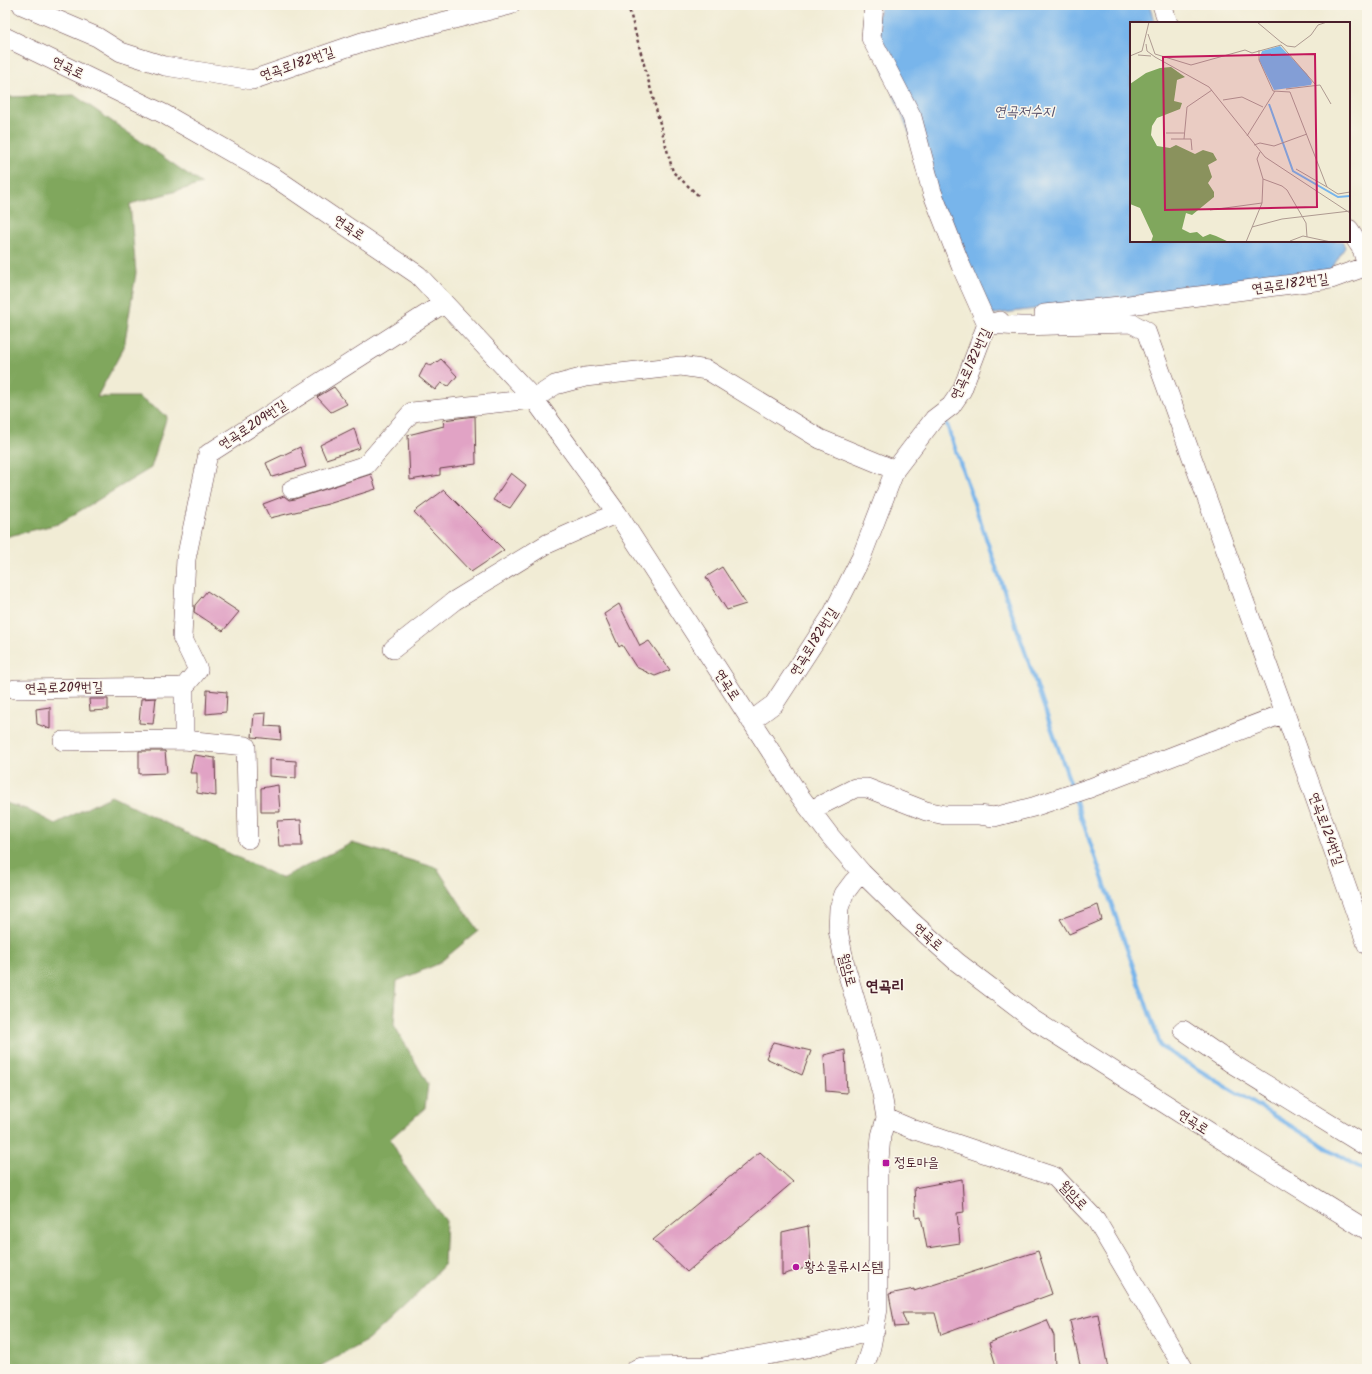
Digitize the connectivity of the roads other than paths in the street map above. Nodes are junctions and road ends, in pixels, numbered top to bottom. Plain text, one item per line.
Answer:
1 (22, 5) edge
2 (510, 5) edge
3 (874, 5) edge
4 (1162, 5) edge
5 (1168, 22) edge
6 (5, 37) edge
7 (1350, 231) edge
8 (1367, 266) edge
9 (444, 303) junction
10 (987, 324) junction
11 (534, 399) junction
12 (895, 470) junction
13 (292, 488) dead end
14 (617, 513) junction
15 (393, 649) dead end
16 (184, 687) junction
17 (15, 689) dead end
18 (1285, 713) junction
19 (751, 721) junction
20 (184, 740) junction
21 (63, 741) dead end
22 (810, 810) junction
23 (248, 839) dead end
24 (862, 874) junction
25 (1367, 945) edge
26 (1183, 1030) dead end
27 (886, 1118) junction
28 (1367, 1147) edge
29 (1367, 1230) edge
30 (875, 1330) junction
31 (636, 1369) edge
32 (864, 1369) edge
33 (1184, 1369) edge

1 - 2 street, 연곡로182번길
3 - 10 street
4 - 5 street
6 - 9 street, 연곡로
7 - 8 street, 연곡로182번길
8 - 10 street, 연곡로182번길
9 - 11 street, 연곡로
9 - 16 street, 연곡로209번길
10 - 12 street, 연곡로182번길
10 - 18 street, 연곡로124번길
11 - 12 street
11 - 13 street
11 - 14 street, 연곡로
12 - 19 street, 연곡로182번길
14 - 15 street
14 - 19 street, 연곡로
16 - 17 street, 연곡로209번길
16 - 20 street
18 - 22 street
18 - 25 street, 연곡로124번길
19 - 22 street, 연곡로
20 - 21 street
20 - 23 street
22 - 24 street, 연곡로
24 - 27 street, 월암로
24 - 29 street, 연곡로
26 - 28 street
27 - 30 street, 월암로
27 - 33 street, 월암로
30 - 31 street
30 - 32 street, 월암로

